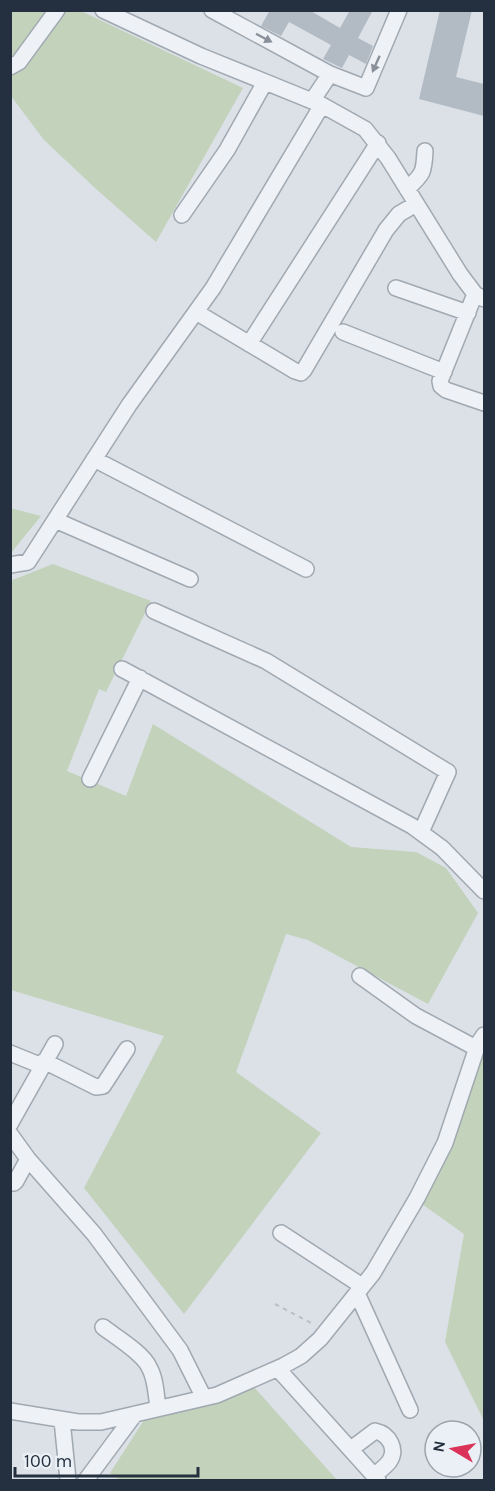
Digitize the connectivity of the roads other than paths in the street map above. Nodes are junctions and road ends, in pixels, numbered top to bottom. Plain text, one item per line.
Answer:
1 (57, 10) edge
2 (103, 10) edge
3 (212, 10) edge
4 (399, 10) edge
5 (10, 67) edge
6 (330, 74) junction
7 (265, 82) junction
8 (317, 103) junction
9 (378, 143) junction
10 (425, 151) dead end
11 (407, 189) junction
12 (416, 204) junction
13 (182, 215) dead end
14 (396, 288) dead end
15 (480, 297) edge
16 (196, 312) junction
17 (468, 313) junction
18 (343, 332) dead end
19 (249, 344) junction
20 (444, 372) junction
21 (484, 403) edge
22 (94, 459) junction
23 (55, 520) junction
24 (10, 566) edge
25 (306, 569) dead end
26 (190, 579) dead end
27 (154, 611) dead end
28 (122, 669) dead end
29 (140, 678) junction
30 (90, 779) dead end
31 (420, 832) junction
32 (484, 891) edge
33 (360, 976) dead end
34 (480, 1041) edge
35 (55, 1044) dead end
36 (127, 1049) dead end
37 (10, 1053) edge
38 (43, 1064) junction
39 (10, 1124) edge
40 (10, 1134) edge
41 (28, 1160) junction
42 (10, 1183) edge
43 (281, 1233) dead end
44 (359, 1290) junction
45 (103, 1327) dead end
46 (278, 1369) junction
47 (204, 1398) junction
48 (158, 1408) junction
49 (410, 1410) dead end
50 (10, 1411) edge
51 (135, 1414) junction
52 (62, 1420) junction
53 (351, 1449) junction
54 (376, 1478) edge
55 (68, 1480) edge
56 (86, 1480) edge

1 - 5 street
2 - 7 street
3 -> 6 street
4 -> 6 street
6 - 8 street
7 - 8 street
7 - 13 street
8 - 9 street
8 - 16 street
9 - 11 street
9 - 19 street
10 - 11 street
11 - 12 street
12 - 15 street
12 - 19 street
14 - 17 street
15 - 17 street
16 - 19 street
16 - 22 street
17 - 20 street
18 - 20 street
20 - 21 street
22 - 23 street
22 - 25 street
23 - 24 street
23 - 26 street
27 - 31 street
28 - 29 street
29 - 30 street
29 - 31 street
31 - 32 street
33 - 34 street
34 - 44 street
35 - 38 street
36 - 38 street
37 - 38 street
38 - 39 street
40 - 41 street
41 - 42 street
41 - 47 street
43 - 44 street
44 - 46 street
44 - 49 street
45 - 48 street
46 - 47 street
46 - 53 street
47 - 48 street
48 - 51 street
50 - 52 street
51 - 52 street
51 - 56 street
52 - 55 street
53 - 54 street
53 - 54 street

